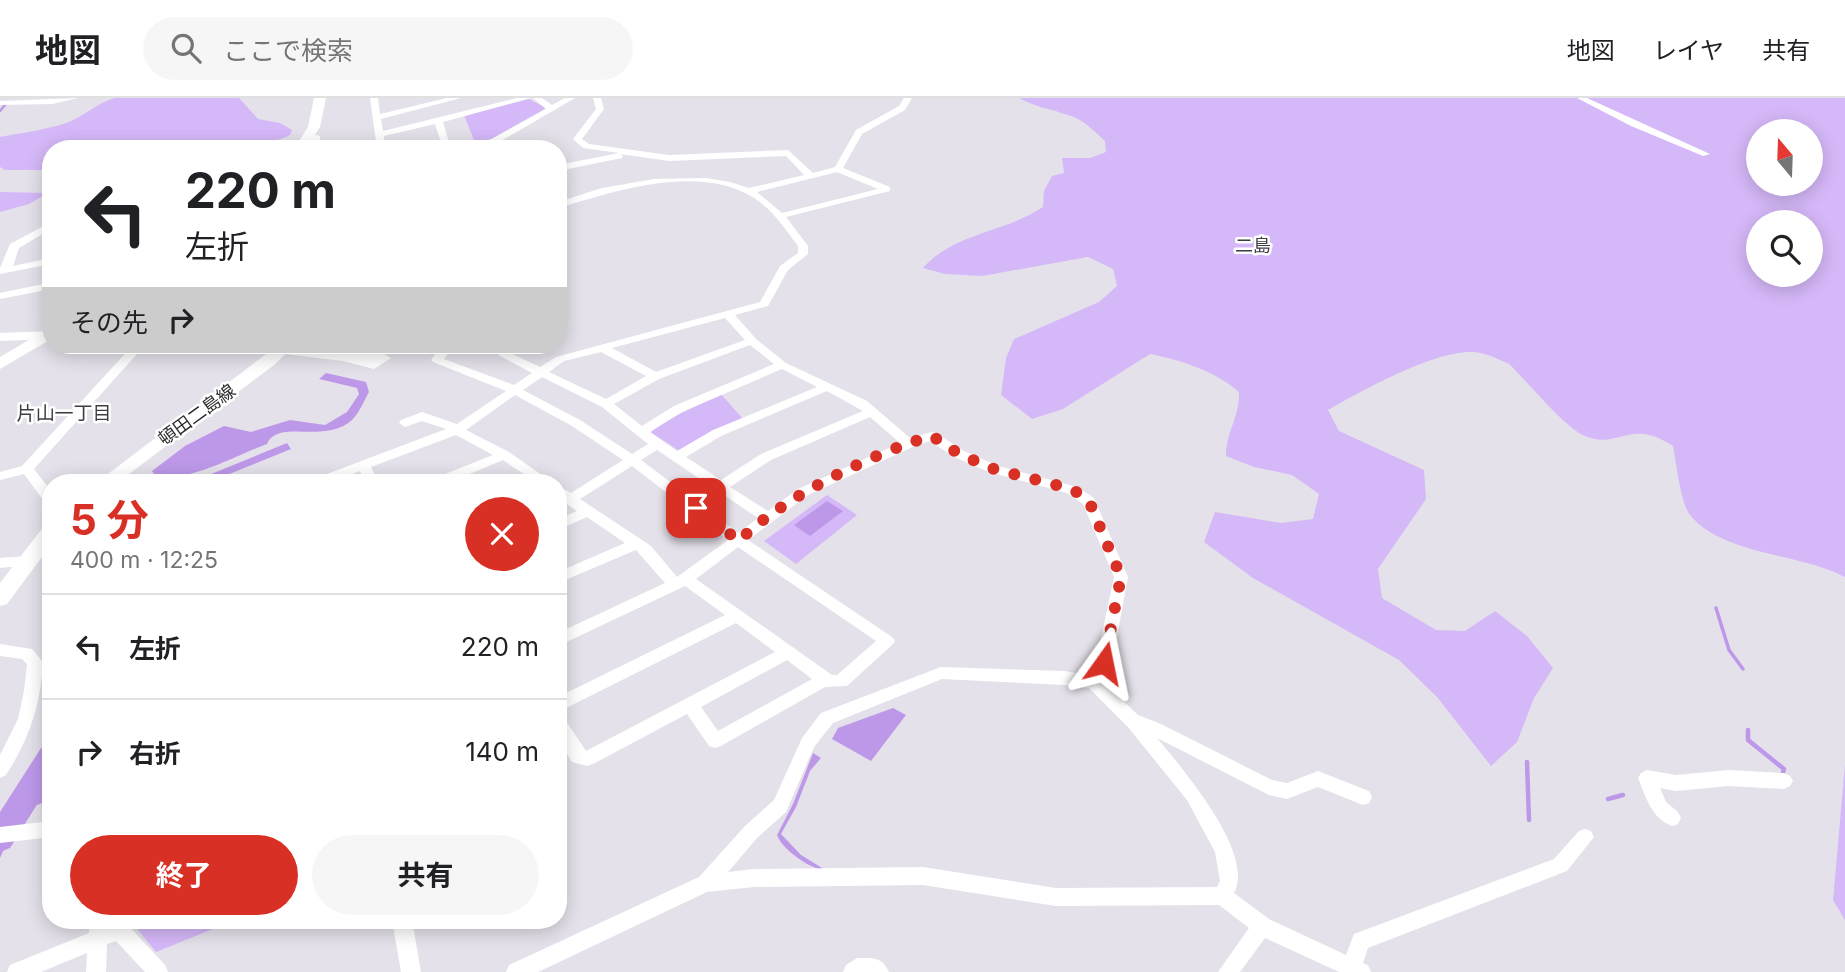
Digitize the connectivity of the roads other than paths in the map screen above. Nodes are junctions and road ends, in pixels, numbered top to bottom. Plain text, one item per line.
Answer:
1 (74, 98) edge
2 (320, 98) edge
3 (328, 98) edge
4 (374, 98) edge
5 (457, 98) edge
6 (527, 98) edge
7 (537, 98) edge
8 (571, 98) edge
9 (597, 98) edge
10 (908, 98) edge
11 (1581, 98) edge
12 (0, 103) edge
13 (551, 108) junction
14 (376, 118) junction
15 (438, 120) junction
16 (379, 135) junction
17 (309, 140) edge
18 (311, 140) edge
19 (380, 140) edge
20 (444, 140) edge
21 (501, 140) edge
22 (631, 154) junction
23 (1706, 154) dead end
24 (669, 158) junction
25 (567, 166) edge
26 (838, 169) junction
27 (810, 175) junction
28 (666, 181) junction
29 (749, 191) junction
30 (567, 202) edge
31 (780, 216) junction
32 (42, 231) edge
33 (42, 263) edge
34 (3, 270) edge
35 (42, 288) edge
36 (0, 296) edge
37 (728, 314) junction
38 (42, 336) edge
39 (27, 341) junction
40 (752, 341) junction
41 (2, 345) edge
42 (603, 348) junction
43 (131, 354) edge
44 (276, 354) edge
45 (326, 354) edge
46 (361, 354) edge
47 (441, 354) edge
48 (505, 354) edge
49 (0, 364) edge
50 (782, 365) junction
51 (543, 372) junction
52 (655, 376) junction
53 (827, 387) junction
54 (513, 389) junction
55 (606, 404) junction
56 (873, 411) junction
57 (405, 423) dead end
58 (457, 430) junction
59 (642, 432) junction
60 (657, 444) junction
61 (909, 444) junction
62 (505, 455) junction
63 (678, 456) junction
64 (632, 460) junction
65 (364, 466) junction
66 (27, 469) junction
67 (117, 474) edge
68 (342, 474) edge
69 (368, 474) edge
70 (458, 474) edge
71 (533, 474) edge
72 (0, 476) edge
73 (722, 486) junction
74 (42, 489) edge
75 (567, 497) edge
76 (571, 499) junction
77 (587, 512) junction
78 (766, 517) junction
79 (567, 521) edge
80 (739, 541) junction
81 (42, 542) edge
82 (637, 544) junction
83 (26, 561) junction
84 (0, 563) edge
85 (567, 574) edge
86 (680, 582) junction
87 (0, 598) edge
88 (734, 617) junction
89 (567, 636) edge
90 (0, 650) edge
91 (785, 654) junction
92 (824, 680) junction
93 (1093, 682) junction
94 (567, 700) edge
95 (690, 704) junction
96 (1133, 721) junction
97 (567, 738) edge
98 (2, 766) edge
99 (1784, 781) dead end
100 (1363, 797) dead end
101 (1672, 818) dead end
102 (42, 830) edge
103 (0, 835) edge
104 (1585, 837) dead end
105 (706, 883) junction
106 (1222, 896) junction
107 (1262, 926) junction
108 (404, 929) edge
109 (98, 930) edge
110 (1357, 969) edge
111 (17, 972) edge
112 (96, 972) edge
113 (158, 972) edge
114 (411, 972) edge
115 (516, 972) edge
116 (853, 972) edge
117 (879, 972) edge
118 (1228, 972) edge

1 - 12 street
2 - 17 main road
3 - 18 main road
4 - 14 street
5 - 14 street
6 - 15 street
7 - 13 street
8 - 13 street
9 - 22 street
10 - 26 street
11 - 23 street
13 - 21 street
14 - 16 street
15 - 16 street
15 - 20 street
16 - 19 street
22 - 24 street
22 - 25 street
24 - 27 street
24 - 28 street
26 - 27 street
26 - 31 street
27 - 29 street
28 - 29 street
28 - 30 street
29 - 31 street
31 - 37 street
32 - 34 street
33 - 34 street
35 - 36 street
37 - 40 street
37 - 42 street
38 - 39 main road
39 - 41 main road
39 - 49 main road
40 - 50 street
40 - 52 street
42 - 51 street
42 - 52 street
43 - 66 street
44 - 67 main road, 頓田二島線
45 - 46 street
47 - 54 street
48 - 51 street
50 - 53 street
50 - 59 street
51 - 54 street
51 - 55 street
52 - 55 street
53 - 56 street
53 - 63 street
54 - 58 street
54 - 64 street
55 - 59 street
56 - 61 street
56 - 73 street
57 - 58 street
58 - 62 street
58 - 65 street
59 - 60 street
60 - 63 street
60 - 64 street
61 - 78 street
61 - 93 street
62 - 70 street
62 - 71 street
63 - 73 street
64 - 76 street
64 - 80 street
65 - 68 street
65 - 69 street
66 - 72 street
66 - 74 street
73 - 78 street
75 - 76 street
76 - 77 street
77 - 79 street
77 - 82 street
78 - 80 street
80 - 86 street
80 - 92 street
81 - 83 main road
82 - 85 street
82 - 86 street
83 - 84 street
83 - 87 main road
86 - 88 street
86 - 89 street
88 - 91 street
88 - 94 street
90 - 98 street
91 - 92 street
91 - 95 street
92 - 95 street
93 - 96 street
93 - 105 street
95 - 97 street
96 - 100 street
96 - 106 street
99 - 101 street
102 - 103 street
104 - 110 street
105 - 106 street
105 - 115 street
106 - 107 street
107 - 110 street
107 - 118 street
108 - 114 street
109 - 111 street
109 - 112 street
109 - 113 street
116 - 117 street

